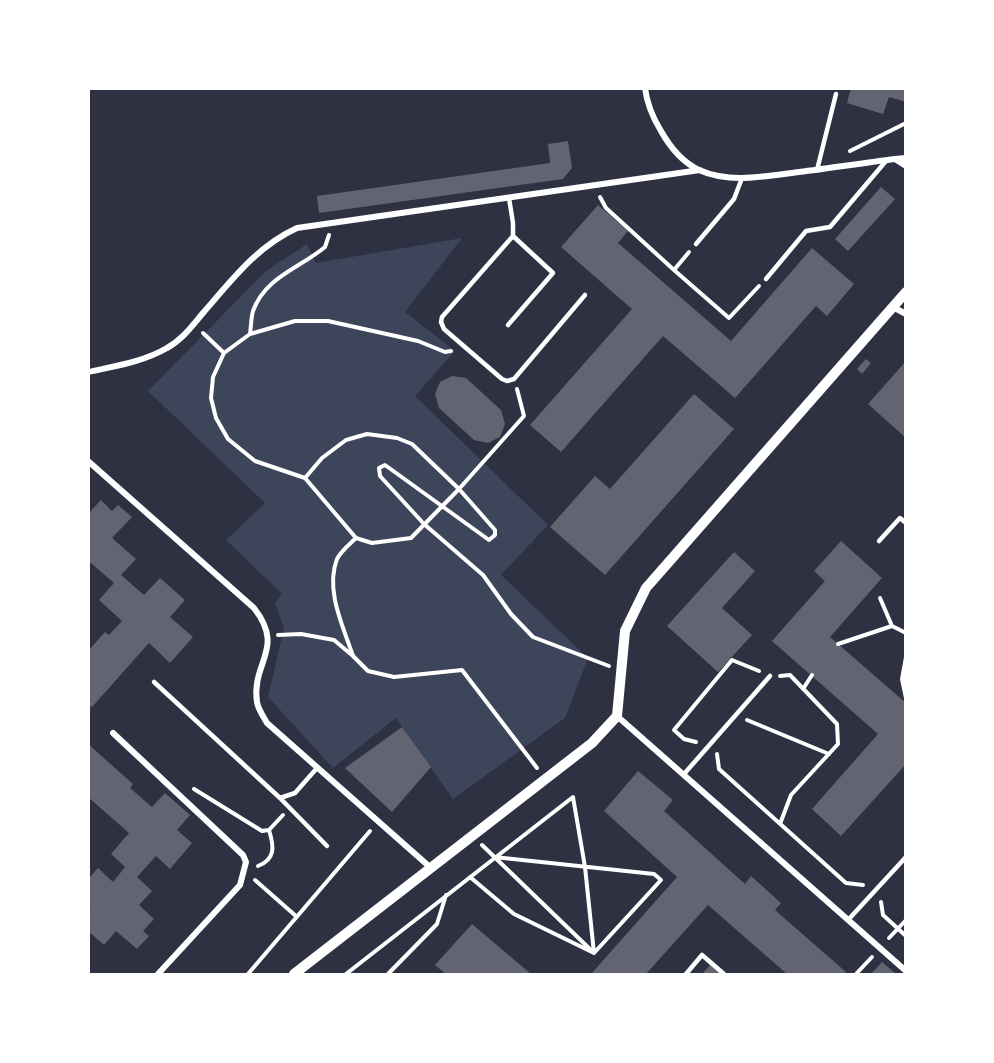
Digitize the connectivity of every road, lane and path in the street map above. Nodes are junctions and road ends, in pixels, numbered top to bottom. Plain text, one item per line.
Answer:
1 (645, 88) edge
2 (836, 94) dead end
3 (906, 123) edge
4 (846, 153) dead end
5 (906, 158) edge
6 (895, 159) junction
7 (886, 161) junction
8 (906, 166) edge
9 (700, 170) junction
10 (818, 170) junction
11 (742, 178) junction
12 (594, 186) junction
13 (509, 198) junction
14 (333, 222) junction
15 (513, 236) junction
16 (696, 243) joint
17 (674, 270) junction
18 (766, 279) joint
19 (906, 292) edge
20 (585, 295) dead end
21 (893, 307) junction
22 (906, 314) edge
23 (194, 324) junction
24 (508, 325) dead end
25 (250, 334) junction
26 (468, 350) junction
27 (224, 353) junction
28 (88, 372) edge
29 (514, 379) junction
30 (88, 460) edge
31 (305, 478) junction
32 (459, 489) junction
33 (441, 506) junction
34 (906, 513) edge
35 (900, 518) junction
36 (424, 524) junction
37 (906, 524) edge
38 (356, 538) junction
39 (879, 541) dead end
40 (880, 598) dead end
41 (892, 626) junction
42 (906, 633) edge
43 (269, 636) junction
44 (838, 645) dead end
45 (353, 656) junction
46 (906, 657) edge
47 (622, 670) junction
48 (812, 675) dead end
49 (770, 676) junction
50 (154, 682) dead end
51 (803, 689) junction
52 (906, 698) edge
53 (735, 715) junction
54 (617, 716) junction
55 (113, 733) dead end
56 (709, 745) junction
57 (829, 754) junction
58 (316, 768) junction
59 (684, 774) junction
60 (546, 779) junction
61 (166, 783) junction
62 (280, 798) junction
63 (289, 807) junction
64 (378, 821) junction
65 (780, 824) junction
66 (269, 830) junction
67 (472, 836) junction
68 (327, 846) dead end
69 (494, 857) junction
70 (906, 857) edge
71 (585, 867) junction
72 (245, 868) junction
73 (431, 868) junction
74 (470, 877) junction
75 (873, 893) junction
76 (447, 895) junction
77 (297, 917) junction
78 (848, 920) junction
79 (906, 936) edge
80 (594, 952) junction
81 (906, 971) edge
82 (158, 975) edge
83 (248, 975) edge
84 (294, 975) edge
85 (346, 975) edge
86 (388, 975) edge
87 (686, 975) edge
88 (724, 975) edge

1 - 9 street
2 - 10 lane
3 - 4 path
5 - 6 street
6 - 7 street
6 - 8 street
7 - 10 street
7 - 18 lane
9 - 11 street
9 - 12 street
10 - 11 street
11 - 16 lane
12 - 13 street
12 - 17 path
13 - 14 street
13 - 15 lane
14 - 23 street
14 - 25 path
15 - 24 lane
15 - 26 lane
16 - 17 path
17 - 18 path
19 - 21 street
20 - 29 lane
21 - 22 street
21 - 47 street
23 - 27 path
23 - 28 street
25 - 26 path
25 - 27 path
26 - 29 lane
27 - 31 path
29 - 32 path
30 - 43 street
31 - 32 path
31 - 38 path
32 - 33 path
32 - 33 path
33 - 36 path
33 - 36 path
34 - 35 lane
35 - 37 lane
35 - 39 lane
36 - 38 path
36 - 47 path
38 - 45 path
40 - 41 path
41 - 42 path
41 - 44 path
43 - 45 path
43 - 58 street
45 - 60 path
46 - 52 path
47 - 54 street
48 - 51 path
49 - 51 path
49 - 53 lane
49 - 56 path
50 - 62 lane
51 - 57 path
53 - 56 lane
53 - 57 path
54 - 59 street
54 - 60 street
55 - 61 street
56 - 59 lane
56 - 65 path
57 - 65 path
58 - 62 lane
58 - 64 street
59 - 78 street
60 - 67 street
61 - 66 path
61 - 72 street
62 - 63 lane
63 - 66 path
63 - 68 lane
64 - 73 street
64 - 77 path
65 - 75 path
66 - 72 path
67 - 69 path
67 - 73 street
69 - 71 path
69 - 71 path
69 - 74 path
69 - 80 path
70 - 75 lane
71 - 80 path
71 - 80 path
72 - 77 path
72 - 82 street
73 - 84 street
74 - 76 path
74 - 80 path
75 - 78 lane
75 - 79 path
76 - 85 path
76 - 86 path
77 - 83 path
78 - 81 street
87 - 88 lane

